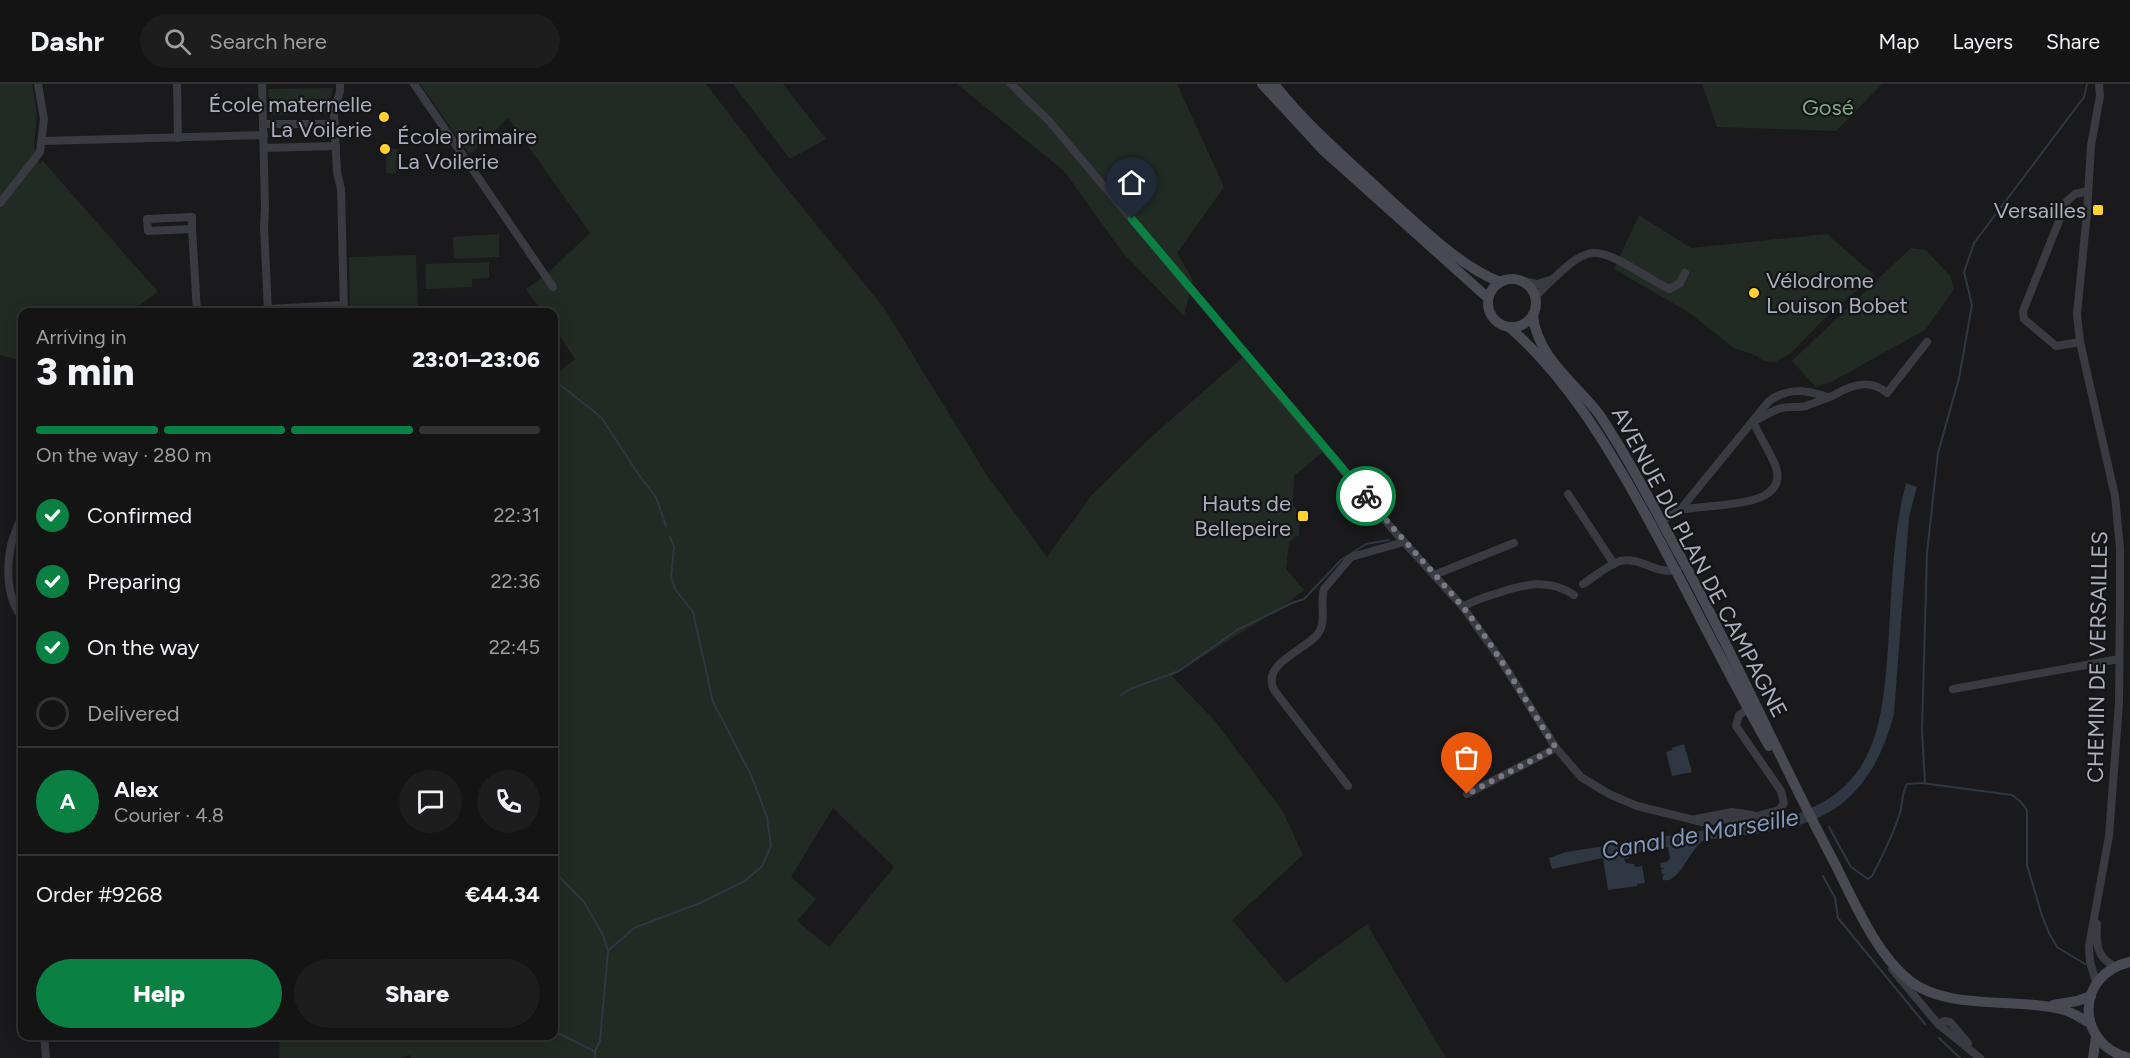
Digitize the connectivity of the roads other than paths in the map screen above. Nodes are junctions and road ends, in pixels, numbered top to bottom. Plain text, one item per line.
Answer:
1 (38, 84) edge
2 (177, 84) edge
3 (262, 84) edge
4 (339, 84) edge
5 (414, 84) edge
6 (1011, 84) edge
7 (1262, 84) edge
8 (1274, 84) edge
9 (2099, 84) edge
10 (335, 123) junction
11 (264, 124) junction
12 (264, 135) junction
13 (178, 138) junction
14 (42, 141) junction
15 (336, 146) junction
16 (264, 148) junction
17 (2088, 191) junction
18 (0, 203) edge
19 (192, 230) junction
20 (1685, 273) dead end
21 (1553, 279) junction
22 (1522, 281) junction
23 (1500, 282) junction
24 (553, 287) dead end
25 (1535, 297) junction
26 (1488, 298) junction
27 (197, 308) edge
28 (268, 308) edge
29 (344, 308) edge
30 (1533, 315) junction
31 (1510, 328) junction
32 (1927, 342) dead end
33 (2080, 342) junction
34 (1828, 397) junction
35 (1753, 421) junction
36 (1568, 495) dead end
37 (1680, 510) junction
38 (1660, 522) junction
39 (18, 526) edge
40 (1404, 542) junction
41 (1514, 543) dead end
42 (1614, 564) junction
43 (1677, 570) junction
44 (1434, 575) junction
45 (1583, 584) dead end
46 (1574, 595) dead end
47 (1463, 607) junction
48 (18, 612) edge
49 (2119, 659) junction
50 (1953, 689) dead end
51 (1752, 707) junction
52 (1556, 748) junction
53 (1348, 786) dead end
54 (1467, 794) dead end
55 (2097, 911) junction
56 (1877, 942) junction
57 (2130, 962) edge
58 (2116, 967) junction
59 (2096, 981) junction
60 (2091, 996) junction
61 (2042, 1006) junction
62 (2090, 1023) junction
63 (2096, 1037) junction
64 (44, 1040) edge
65 (46, 1058) edge
66 (1980, 1058) edge
67 (2093, 1058) edge
68 (2127, 1058) edge

1 - 14 street
2 - 13 street
3 - 11 street
4 - 10 street
5 - 24 street
6 - 40 street
7 - 26 main road
8 - 23 main road
9 - 17 street, CHEMIN DE VERSAILLES
10 - 11 street
10 - 15 street
11 - 12 street
12 - 13 street
12 - 16 street
13 - 14 street
14 - 18 street
15 - 16 street
15 - 29 street
16 - 28 street
17 - 33 street, CHEMIN DE VERSAILLES
17 - 33 street
19 - 19 street
19 - 27 street
20 - 21 street
21 - 22 street
21 - 25 street
22 - 23 main road
22 - 25 main road
23 - 26 main road
25 - 30 main road
26 - 31 main road
30 - 31 main road
30 - 38 main road, AVENUE DU PLAN DE CAMPAGNE
31 - 43 main road, AVENUE DU PLAN DE CAMPAGNE
32 - 34 street
33 - 49 street, CHEMIN DE VERSAILLES
34 - 35 street
34 - 35 street
35 - 37 street
35 - 37 street
36 - 42 street
37 - 38 street
38 - 51 main road, AVENUE DU PLAN DE CAMPAGNE
39 - 48 street
40 - 44 street
40 - 53 street
41 - 44 street
42 - 43 street
42 - 45 street
43 - 51 main road, AVENUE DU PLAN DE CAMPAGNE
44 - 47 street
46 - 47 street
47 - 52 street
49 - 50 street
49 - 55 street, CHEMIN DE VERSAILLES
51 - 52 street
51 - 56 main road, AVENUE DU PLAN DE CAMPAGNE
52 - 54 street
55 - 58 street, CHEMIN DE VERSAILLES
55 - 59 street, CHEMIN DE VERSAILLES
56 - 61 main road, AVENUE DU PLAN DE CAMPAGNE
56 - 66 street
57 - 58 main road
58 - 59 main road
59 - 60 main road
60 - 61 main road, AVENUE DU PLAN DE CAMPAGNE
60 - 62 main road
61 - 62 main road, AVENUE DU PLAN DE CAMPAGNE
62 - 63 main road
63 - 67 main road
63 - 68 main road
64 - 65 street

